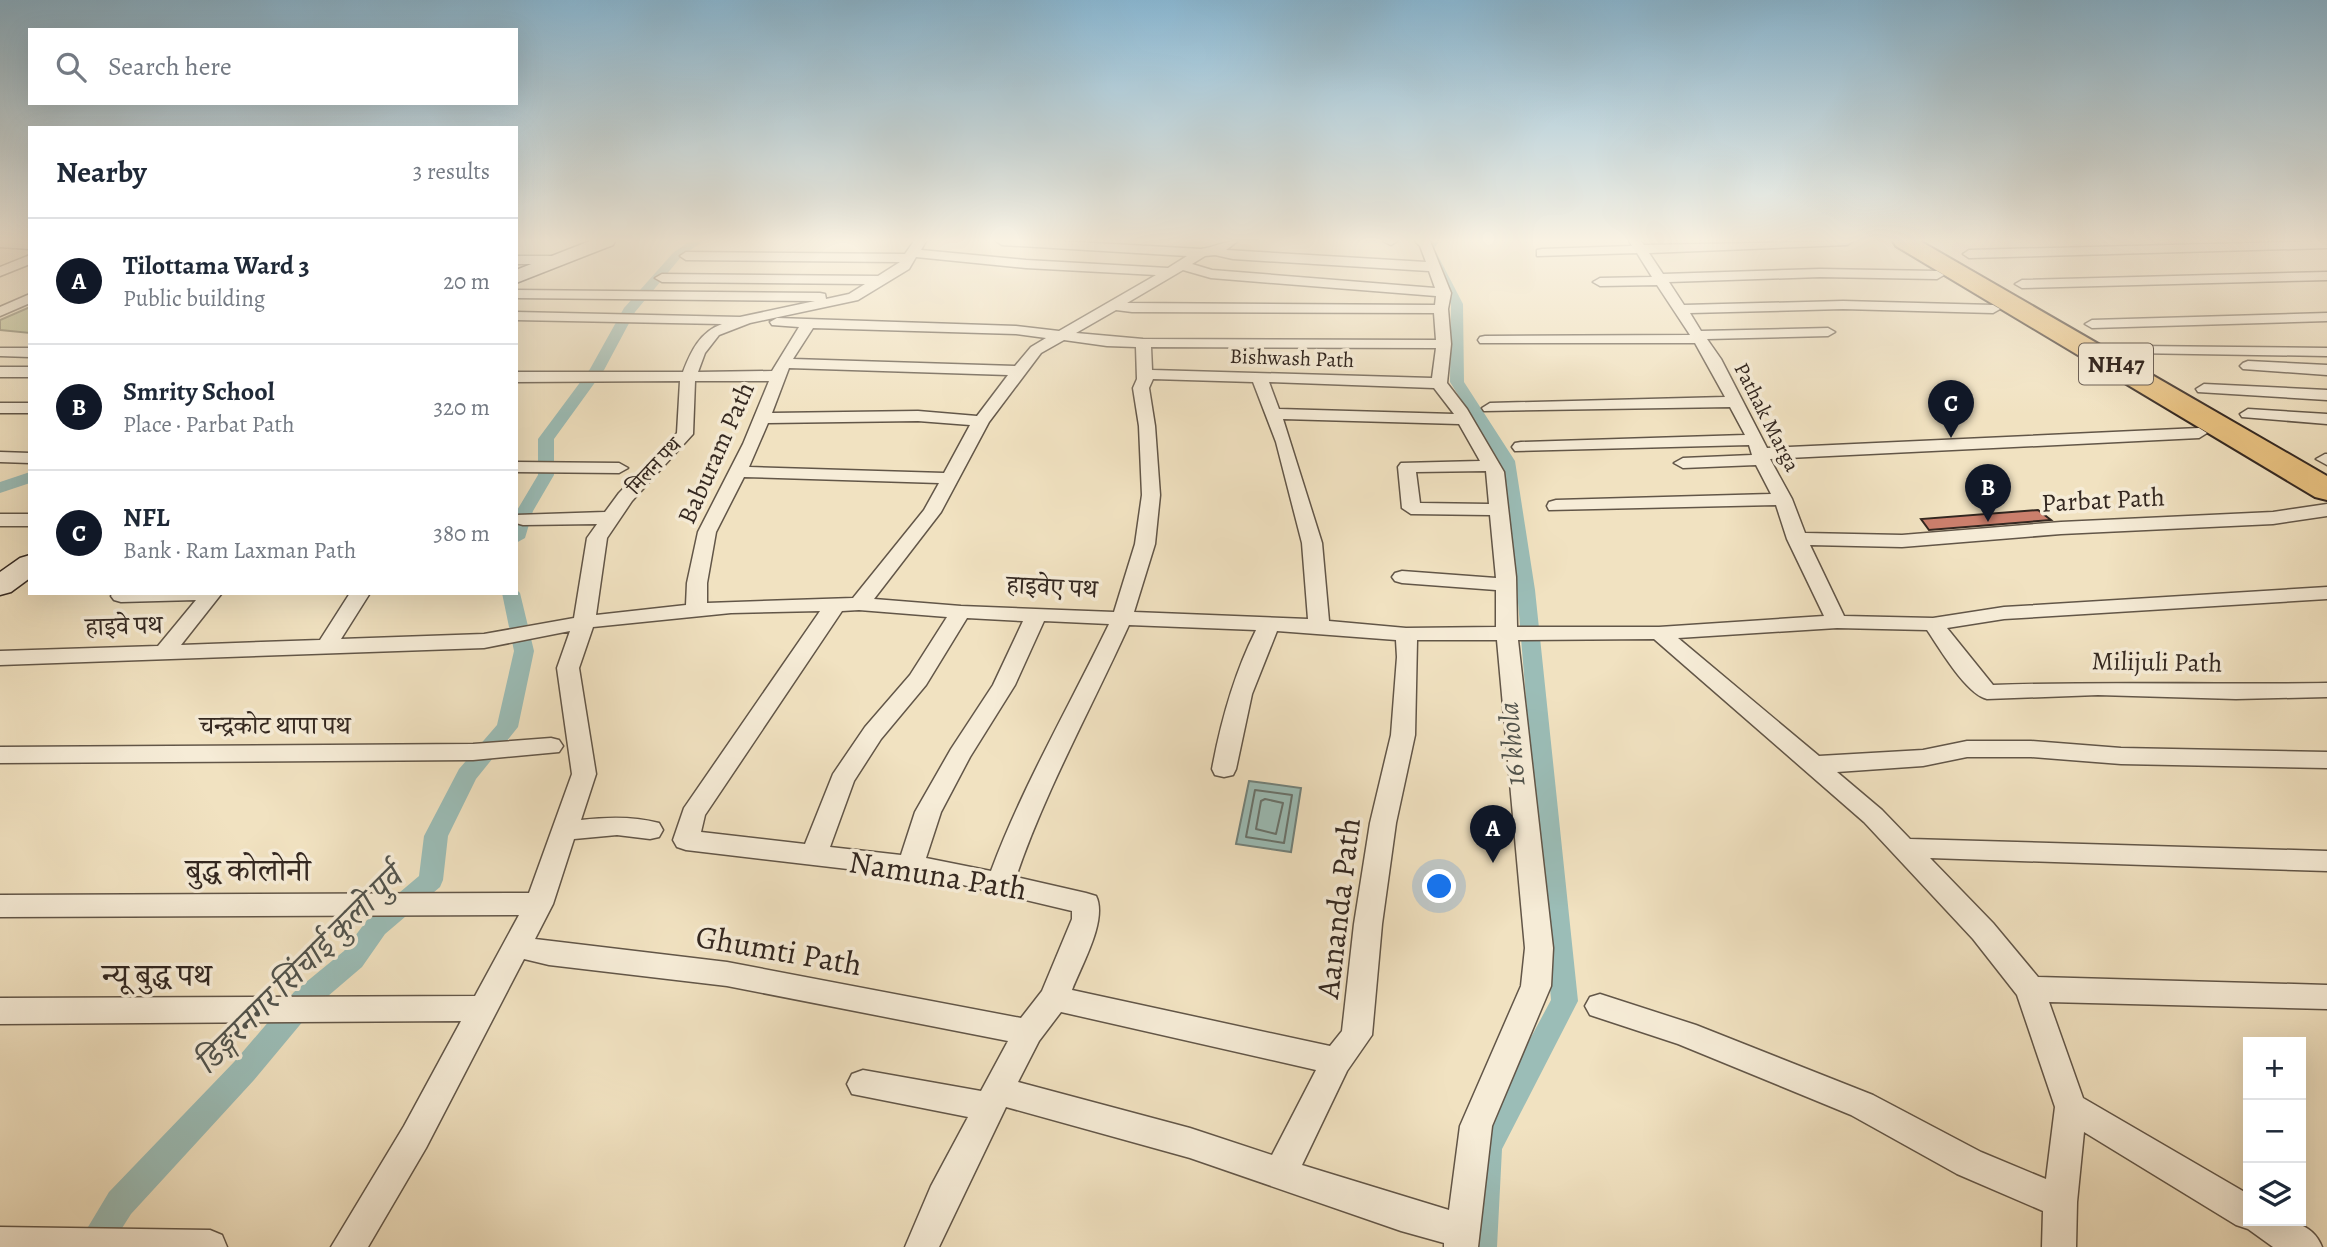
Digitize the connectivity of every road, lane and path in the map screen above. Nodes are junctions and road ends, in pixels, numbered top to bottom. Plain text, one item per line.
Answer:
1 (18, 299) edge
2 (843, 299) edge
3 (1121, 299) edge
4 (1427, 299) edge
5 (1672, 299) edge
6 (2003, 299) edge
7 (2029, 299) edge
8 (1443, 301) junction
9 (1111, 305) junction
10 (1678, 309) junction
11 (1993, 309) dead end
12 (0, 313) edge
13 (518, 316) edge
14 (2327, 317) edge
15 (746, 320) junction
16 (808, 324) junction
17 (2092, 324) dead end
18 (1828, 332) dead end
19 (1060, 335) junction
20 (1698, 337) junction
21 (1485, 340) dead end
22 (1143, 343) junction
23 (1444, 344) junction
24 (2137, 350) dead end
25 (0, 352) edge
26 (28, 352) edge
27 (2327, 352) edge
28 (2162, 364) dead end
29 (781, 369) junction
30 (2327, 370) edge
31 (1021, 371) junction
32 (0, 372) edge
33 (28, 372) edge
34 (1144, 374) junction
35 (689, 375) junction
36 (518, 377) edge
37 (1259, 378) junction
38 (1439, 383) junction
39 (2204, 388) dead end
40 (2327, 395) edge
41 (1735, 402) junction
42 (0, 408) edge
43 (28, 408) edge
44 (1490, 408) dead end
45 (1274, 414) junction
46 (2248, 414) dead end
47 (763, 418) junction
48 (1465, 419) junction
49 (2327, 419) edge
50 (981, 421) junction
51 (2199, 433) dead end
52 (1521, 447) dead end
53 (1759, 451) junction
54 (0, 457) edge
55 (28, 458) edge
56 (1683, 463) dead end
57 (2326, 464) edge
58 (1492, 466) junction
59 (518, 467) edge
60 (620, 468) dead end
61 (737, 471) junction
62 (950, 478) junction
63 (2327, 490) edge
64 (1783, 499) junction
65 (1556, 506) dead end
66 (1499, 510) junction
67 (2327, 510) edge
68 (608, 518) junction
69 (523, 519) dead end
70 (0, 520) edge
71 (28, 520) edge
72 (1797, 539) junction
73 (1402, 577) dead end
74 (1506, 585) junction
75 (2327, 593) edge
76 (122, 595) edge
77 (151, 595) edge
78 (210, 595) edge
79 (359, 595) edge
80 (847, 605) junction
81 (696, 611) junction
82 (961, 612) junction
83 (1036, 614) junction
84 (1122, 618) junction
85 (584, 622) junction
86 (1837, 622) junction
87 (1270, 624) junction
88 (1933, 624) junction
89 (1319, 626) junction
90 (1513, 632) junction
91 (1659, 633) junction
92 (1406, 634) junction
93 (326, 647) junction
94 (164, 652) junction
95 (0, 658) edge
96 (2327, 690) edge
97 (551, 746) dead end
98 (0, 755) edge
99 (2327, 760) edge
100 (1813, 765) junction
101 (1224, 769) dead end
102 (567, 830) junction
103 (650, 830) dead end
104 (1904, 848) junction
105 (814, 856) junction
106 (2327, 861) edge
107 (910, 867) junction
108 (1000, 884) junction
109 (539, 904) junction
110 (0, 906) edge
111 (518, 946) junction
112 (2030, 989) junction
113 (2327, 997) edge
114 (1054, 998) junction
115 (1600, 1006) dead end
116 (483, 1008) junction
117 (0, 1011) edge
118 (1028, 1032) junction
119 (1336, 1061) junction
120 (863, 1084) dead end
121 (993, 1099) junction
122 (2071, 1107) junction
123 (1280, 1174) junction
124 (2060, 1202) junction
125 (2243, 1210) edge
126 (2270, 1226) edge
127 (1462, 1239) edge
128 (13, 1244) edge
129 (183, 1246) edge
130 (348, 1247) edge
131 (922, 1247) edge
132 (2059, 1247) edge
133 (2305, 1247) edge

1 - 12 street
2 - 15 street, मिलन पथ
3 - 9 street
4 - 8 street
5 - 10 street, Pathak Marga
6 - 63 highway, NH47
7 - 57 highway, NH47
8 - 9 street
8 - 23 street
9 - 19 street
10 - 11 street
10 - 20 street, Pathak Marga
13 - 15 street
14 - 17 street
15 - 16 street
15 - 35 street, मिलन पथ
16 - 19 street
16 - 29 street, Baburam Path
18 - 20 street
19 - 22 street
19 - 31 street
20 - 21 street
20 - 41 street, Pathak Marga
22 - 23 street
22 - 34 street
23 - 38 street
24 - 27 street
25 - 26 street
28 - 30 street
29 - 31 street
29 - 35 street
29 - 47 street, Baburam Path
31 - 50 street
32 - 33 street
34 - 37 street, Bishwash Path
34 - 84 street
35 - 36 street
35 - 68 street, मिलन पथ
37 - 38 street, Bishwash Path
37 - 45 street
38 - 48 street
39 - 40 street
41 - 44 street
41 - 53 street, Pathak Marga
42 - 43 street
45 - 48 street
45 - 89 street
46 - 49 street
47 - 50 street
47 - 61 street, Baburam Path
48 - 58 street
50 - 62 street
51 - 53 street
52 - 53 street
53 - 56 street
53 - 64 street, Pathak Marga
54 - 55 street
58 - 66 street
58 - 66 street
59 - 60 street
61 - 62 street
61 - 81 street, Baburam Path
62 - 80 street
64 - 65 street
64 - 72 street, Pathak Marga
66 - 74 street
67 - 72 street, Parbat Path
68 - 69 street
68 - 85 street, मिलन पथ
70 - 71 street
72 - 86 street, Pathak Marga
73 - 74 street
74 - 90 street
75 - 88 street, हाइवेए पथ
76 - 77 street
78 - 94 street
79 - 93 street
80 - 81 street, हाइवेए पथ
80 - 82 street, हाइवेए पथ
80 - 105 street, Namuna Path
81 - 85 street, हाइवेए पथ
82 - 83 street, हाइवेए पथ
82 - 105 street
83 - 84 street, हाइवेए पथ
83 - 107 street
84 - 87 street, हाइवेए पथ
84 - 108 street
85 - 93 street, हाइवे पथ
85 - 102 street, मिलन पथ
86 - 88 street, हाइवेए पथ
86 - 91 street, हाइवेए पथ
87 - 89 street, हाइवेए पथ
87 - 101 street
88 - 96 street, Milijuli Path
89 - 92 street, हाइवेए पथ
90 - 91 street, हाइवेए पथ
90 - 92 street, हाइवेए पथ
90 - 127 street
91 - 100 street
92 - 119 street, Aananda Path
93 - 94 street, हाइवे पथ
94 - 95 street, हाइवे पथ
97 - 98 street, चन्द्रकोट थापा पथ
99 - 100 street
100 - 104 street
102 - 103 street
102 - 109 street, मिलन पथ
104 - 106 street
104 - 112 street
105 - 107 street, Namuna Path
107 - 108 street, Namuna Path
108 - 114 street, Namuna Path
109 - 110 street, बुद्ध कोलोनी
109 - 111 street, मिलन पथ
111 - 116 street, मिलन पथ
111 - 118 street, Ghumti Path
112 - 113 street
112 - 122 street
114 - 118 street, Namuna Path
114 - 119 street
115 - 124 street
116 - 117 street, न्यू बुद्ध पथ
116 - 130 street, मिलन पथ
118 - 121 street, Namuna Path
119 - 123 street, Aananda Path
120 - 121 street
121 - 123 street
121 - 131 street, Namuna Path
122 - 124 street
122 - 125 street
123 - 127 street
124 - 132 street
126 - 133 street
128 - 129 street

